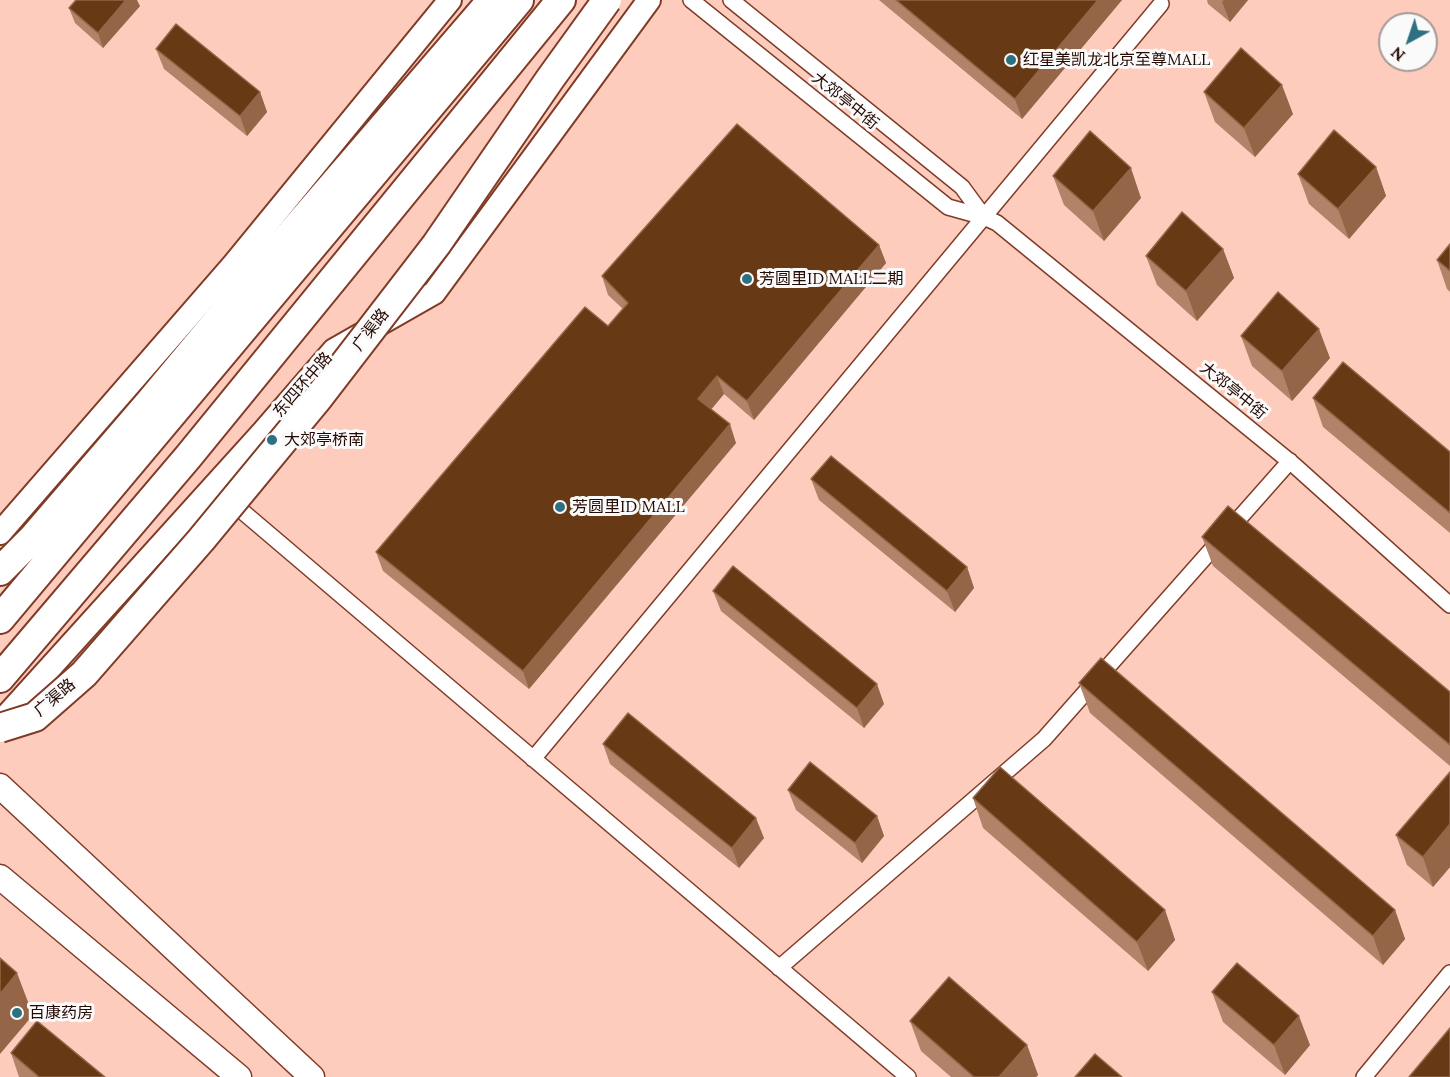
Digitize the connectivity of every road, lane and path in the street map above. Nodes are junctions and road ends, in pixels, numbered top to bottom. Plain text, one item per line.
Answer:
1 (450, 0) edge
2 (492, 0) edge
3 (519, 0) edge
4 (561, 0) edge
5 (607, 0) edge
6 (649, 0) edge
7 (691, 0) edge
8 (731, 0) edge
9 (1161, 4) dead end
10 (984, 217) junction
11 (1290, 461) junction
12 (213, 486) junction
13 (0, 533) edge
14 (0, 571) edge
15 (1450, 605) edge
16 (0, 619) edge
17 (0, 678) edge
18 (0, 723) edge
19 (0, 728) edge
20 (533, 759) junction
21 (0, 786) edge
22 (0, 877) edge
23 (779, 968) junction
24 (1450, 973) edge
25 (239, 1077) edge
26 (312, 1077) edge
27 (908, 1077) edge
28 (1364, 1077) edge

1 - 13 main road
2 - 14 highway
3 - 16 highway
4 - 17 highway
5 - 19 highway, 广渠路, bridge
6 - 12 main road, 东四环中路
7 - 10 street, 大郊亭中街
8 - 10 street, 大郊亭中街
9 - 10 street
10 - 11 street, 大郊亭中街
10 - 20 street
11 - 15 street, 大郊亭中街
11 - 23 street
12 - 18 main road, 东四环中路
12 - 20 street
20 - 23 street
21 - 26 main road
22 - 25 main road
23 - 27 street
24 - 28 street

